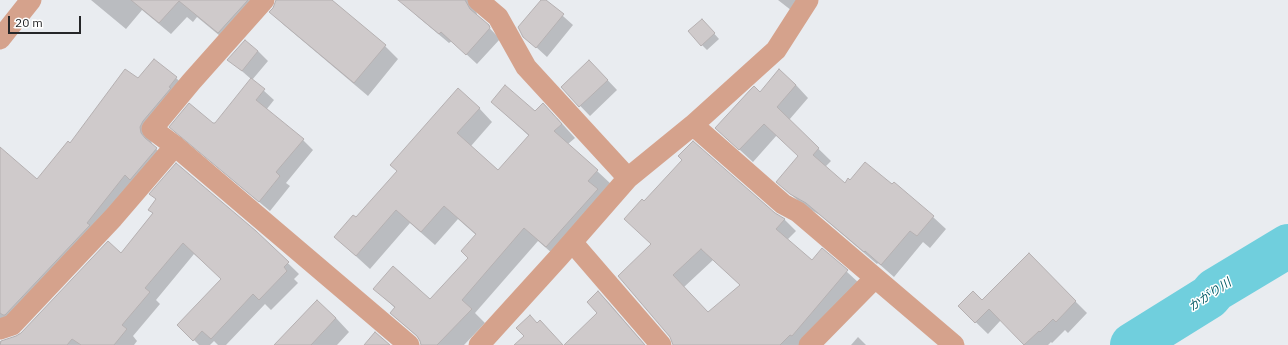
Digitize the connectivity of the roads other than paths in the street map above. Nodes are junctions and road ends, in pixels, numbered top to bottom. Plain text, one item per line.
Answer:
1 (31, 0) edge
2 (264, 0) edge
3 (478, 0) edge
4 (808, 0) edge
5 (0, 39) edge
6 (693, 126) junction
7 (175, 146) junction
8 (628, 178) junction
9 (572, 242) junction
10 (875, 278) junction
11 (0, 329) edge
12 (409, 345) edge
13 (479, 345) edge
14 (661, 345) edge
15 (809, 345) edge
16 (954, 345) edge

1 - 5 street
2 - 7 street
3 - 8 street
4 - 6 street
6 - 8 street
6 - 10 street
7 - 11 street
7 - 12 street
8 - 9 street
9 - 13 street
9 - 14 street
10 - 15 street
10 - 16 street

